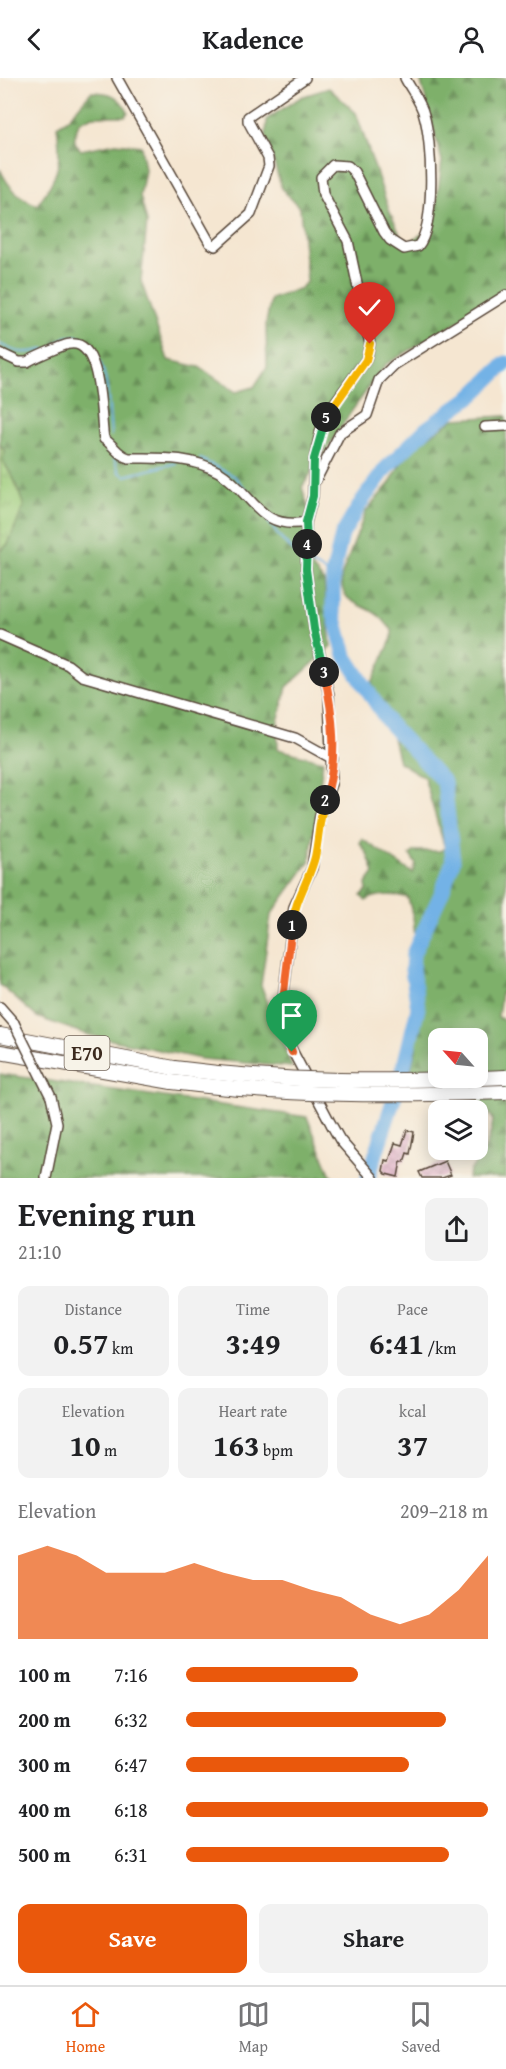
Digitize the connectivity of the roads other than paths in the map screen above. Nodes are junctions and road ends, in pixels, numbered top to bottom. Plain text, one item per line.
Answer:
1 (117, 78) edge
2 (305, 78) edge
3 (405, 78) edge
4 (506, 295) edge
5 (0, 354) edge
6 (506, 426) edge
7 (485, 427) dead end
8 (315, 482) junction
9 (306, 522) junction
10 (0, 635) edge
11 (333, 759) junction
12 (0, 1007) edge
13 (0, 1035) edge
14 (0, 1052) edge
15 (0, 1059) edge
16 (113, 1074) junction
17 (506, 1077) edge
18 (506, 1092) edge
19 (46, 1178) edge
20 (374, 1178) edge

1 - 2 street
3 - 8 street
4 - 8 street
5 - 9 street
6 - 7 street
8 - 9 street
9 - 11 street
10 - 11 street
11 - 20 street
12 - 19 street, bridge
13 - 17 highway, E70, bridge
14 - 16 highway, E70
15 - 16 highway
16 - 18 highway, E70, bridge

